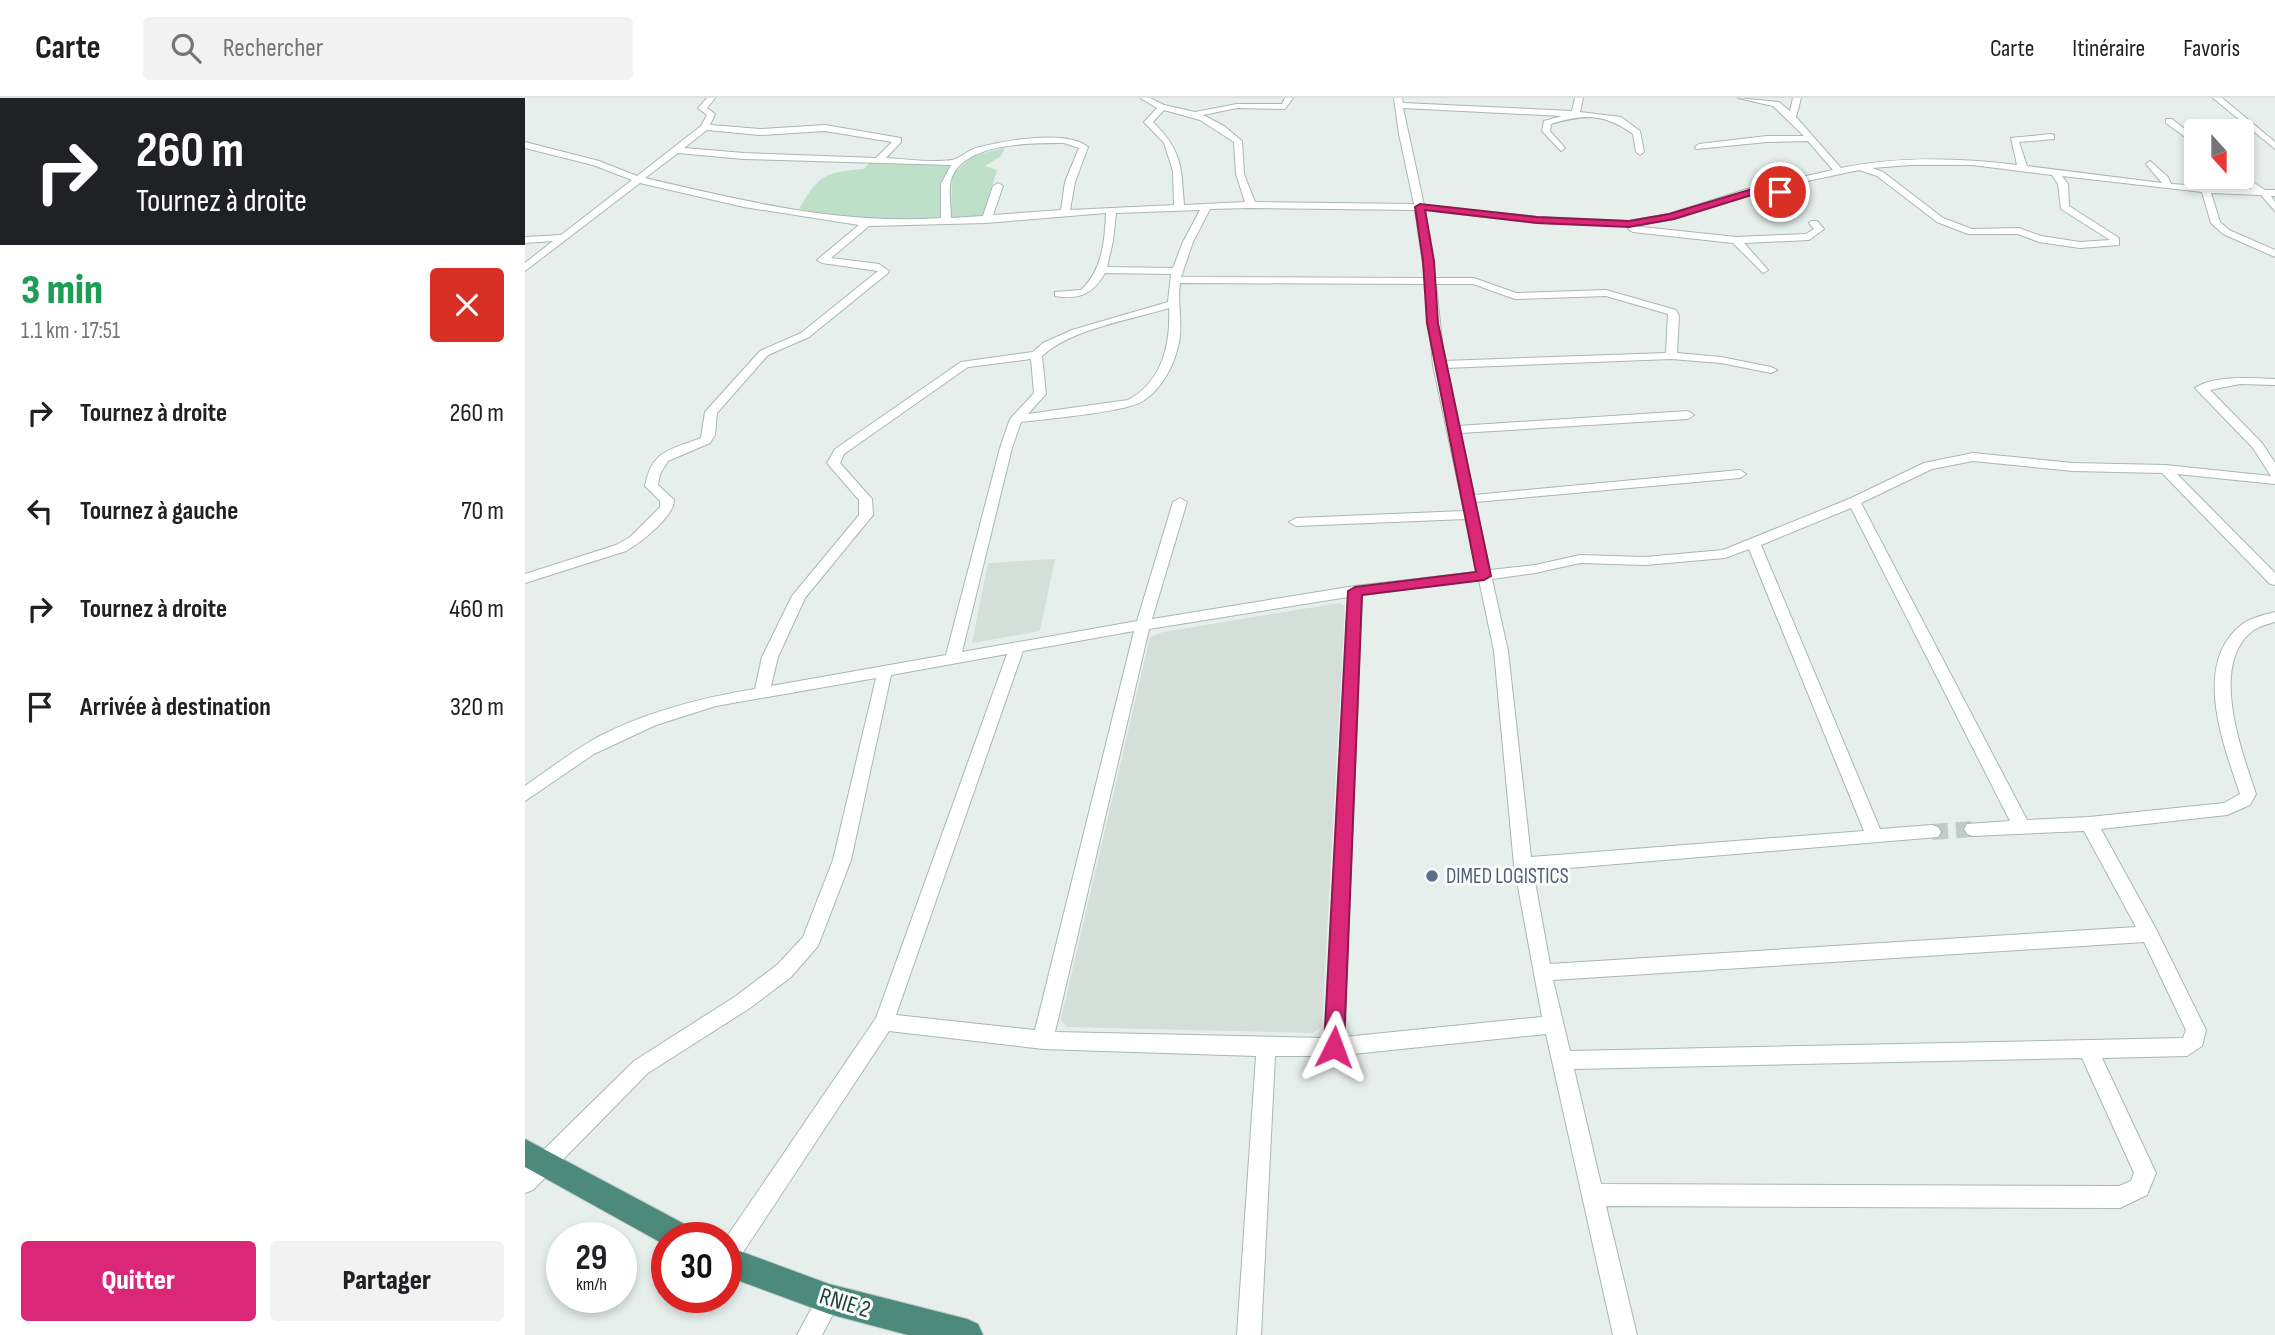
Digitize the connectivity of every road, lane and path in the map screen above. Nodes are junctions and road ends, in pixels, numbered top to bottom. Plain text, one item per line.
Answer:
1 (711, 98) edge
2 (1144, 98) edge
3 (1289, 98) edge
4 (1579, 98) edge
5 (1742, 98) edge
6 (1797, 98) edge
7 (2217, 98) edge
8 (1399, 102) edge
9 (1162, 107) junction
10 (1197, 114) junction
11 (1575, 114) junction
12 (1792, 117) junction
13 (2169, 121) dead end
14 (705, 127) junction
15 (760, 132) junction
16 (2184, 133) edge
17 (2051, 137) dead end
18 (692, 138) junction
19 (1808, 139) junction
20 (525, 145) edge
21 (1699, 146) dead end
22 (2275, 146) edge
23 (1561, 148) dead end
24 (678, 150) junction
25 (1640, 152) dead end
26 (879, 160) junction
27 (958, 163) junction
28 (2150, 164) dead end
29 (1859, 167) junction
30 (2023, 169) junction
31 (2054, 171) junction
32 (1839, 172) junction
33 (640, 180) junction
34 (998, 186) dead end
35 (1772, 186) junction
36 (2167, 186) junction
37 (2254, 186) edge
38 (2206, 190) junction
39 (2264, 193) junction
40 (2275, 193) edge
41 (1251, 205) junction
42 (1207, 206) junction
43 (1179, 207) junction
44 (1420, 207) junction
45 (1797, 207) dead end
46 (2275, 208) edge
47 (1111, 210) junction
48 (1065, 214) junction
49 (986, 220) junction
50 (946, 222) junction
51 (867, 223) junction
52 (1814, 223) dead end
53 (1629, 224) junction
54 (563, 238) junction
55 (525, 240) edge
56 (1736, 240) junction
57 (2275, 254) edge
58 (525, 267) edge
59 (1099, 270) junction
60 (1763, 270) dead end
61 (1176, 276) junction
62 (1429, 281) junction
63 (1059, 294) dead end
64 (1172, 304) junction
65 (1036, 355) junction
66 (1671, 356) junction
67 (1439, 365) junction
68 (1771, 370) dead end
69 (2274, 383) edge
70 (1688, 415) dead end
71 (1016, 419) junction
72 (1453, 430) junction
73 (2165, 469) junction
74 (2275, 473) edge
75 (1740, 474) dead end
76 (2275, 480) edge
77 (1180, 502) dead end
78 (1854, 502) junction
79 (1471, 507) junction
80 (1297, 522) dead end
81 (1754, 545) junction
82 (1484, 576) junction
83 (525, 579) edge
84 (2275, 581) edge
85 (1355, 591) junction
86 (2275, 617) edge
87 (1143, 625) junction
88 (1017, 648) junction
89 (953, 658) junction
90 (885, 670) junction
91 (762, 690) junction
92 (525, 795) edge
93 (2089, 824) junction
94 (2021, 825) junction
95 (1973, 829) tunnel mouth
96 (1932, 832) tunnel mouth
97 (1874, 835) junction
98 (1523, 865) junction
99 (2149, 934) junction
100 (1542, 973) junction
101 (884, 1022) junction
102 (1553, 1025) junction
103 (1043, 1041) junction
104 (1266, 1047) junction
105 (1334, 1047) junction
106 (2089, 1051) junction
107 (1560, 1060) junction
108 (531, 1167) edge
109 (1592, 1195) junction
110 (651, 1223) edge
111 (742, 1236) edge
112 (742, 1266) edge
113 (829, 1299) junction
114 (809, 1335) edge
115 (967, 1335) edge
116 (1249, 1335) edge
117 (1625, 1335) edge

1 - 14 street
2 - 9 street
3 - 10 street
4 - 11 street
5 - 12 street
6 - 12 street
7 - 22 street
8 - 11 street
8 - 44 street
9 - 10 street
9 - 43 street
10 - 41 street
11 - 23 street
11 - 25 street
12 - 19 street
13 - 16 street
14 - 15 street
14 - 18 street
15 - 18 street
15 - 26 street
17 - 30 street
18 - 24 street
19 - 21 street
19 - 32 street
20 - 33 street
24 - 26 street
24 - 33 street
26 - 27 street
27 - 48 street
27 - 50 street
28 - 36 street
29 - 30 street
29 - 31 street
29 - 32 street
30 - 31 street
31 - 36 street
32 - 35 street
33 - 51 street
33 - 54 street
34 - 49 street
35 - 45 street
35 - 53 street
36 - 38 street
37 - 39 street
38 - 39 street
38 - 57 street
39 - 40 street
39 - 46 street
41 - 42 street
41 - 44 street
42 - 43 street
42 - 61 street
43 - 47 street
44 - 53 street
44 - 62 street
47 - 48 street
47 - 59 street
48 - 49 street
49 - 50 street
50 - 51 street
51 - 83 street
52 - 56 street
53 - 56 street
54 - 55 street
54 - 58 street
56 - 60 street
59 - 61 street
59 - 63 street
61 - 62 street
61 - 64 street
62 - 66 street
62 - 67 street
64 - 65 street
64 - 71 street
65 - 71 street
65 - 91 street
66 - 67 street
66 - 68 street
67 - 72 street
69 - 74 street
70 - 72 street
71 - 89 street
72 - 79 street
73 - 76 street
73 - 78 street
73 - 84 street
75 - 79 street
77 - 87 street
78 - 81 street
78 - 94 street
79 - 80 street
79 - 82 street
81 - 82 street
81 - 97 street
82 - 85 street
82 - 98 street
85 - 87 street
85 - 105 street
86 - 93 street
87 - 88 street
87 - 103 street
88 - 89 street
88 - 101 street
89 - 90 street
90 - 91 street
90 - 108 street
91 - 92 street
93 - 94 street
93 - 99 street
94 - 95 street
96 - 97 street
97 - 98 street
98 - 100 street
99 - 100 street
99 - 106 street
100 - 102 street
101 - 103 street
101 - 111 street
102 - 105 street
102 - 107 street
103 - 104 street
104 - 105 street
104 - 116 street
106 - 107 street
106 - 109 street
107 - 109 street
108 - 110 highway
109 - 117 street
112 - 113 highway, RNIE 2 / RNIE 2
113 - 114 street
113 - 115 highway, RNIE 2 / RNIE 2

